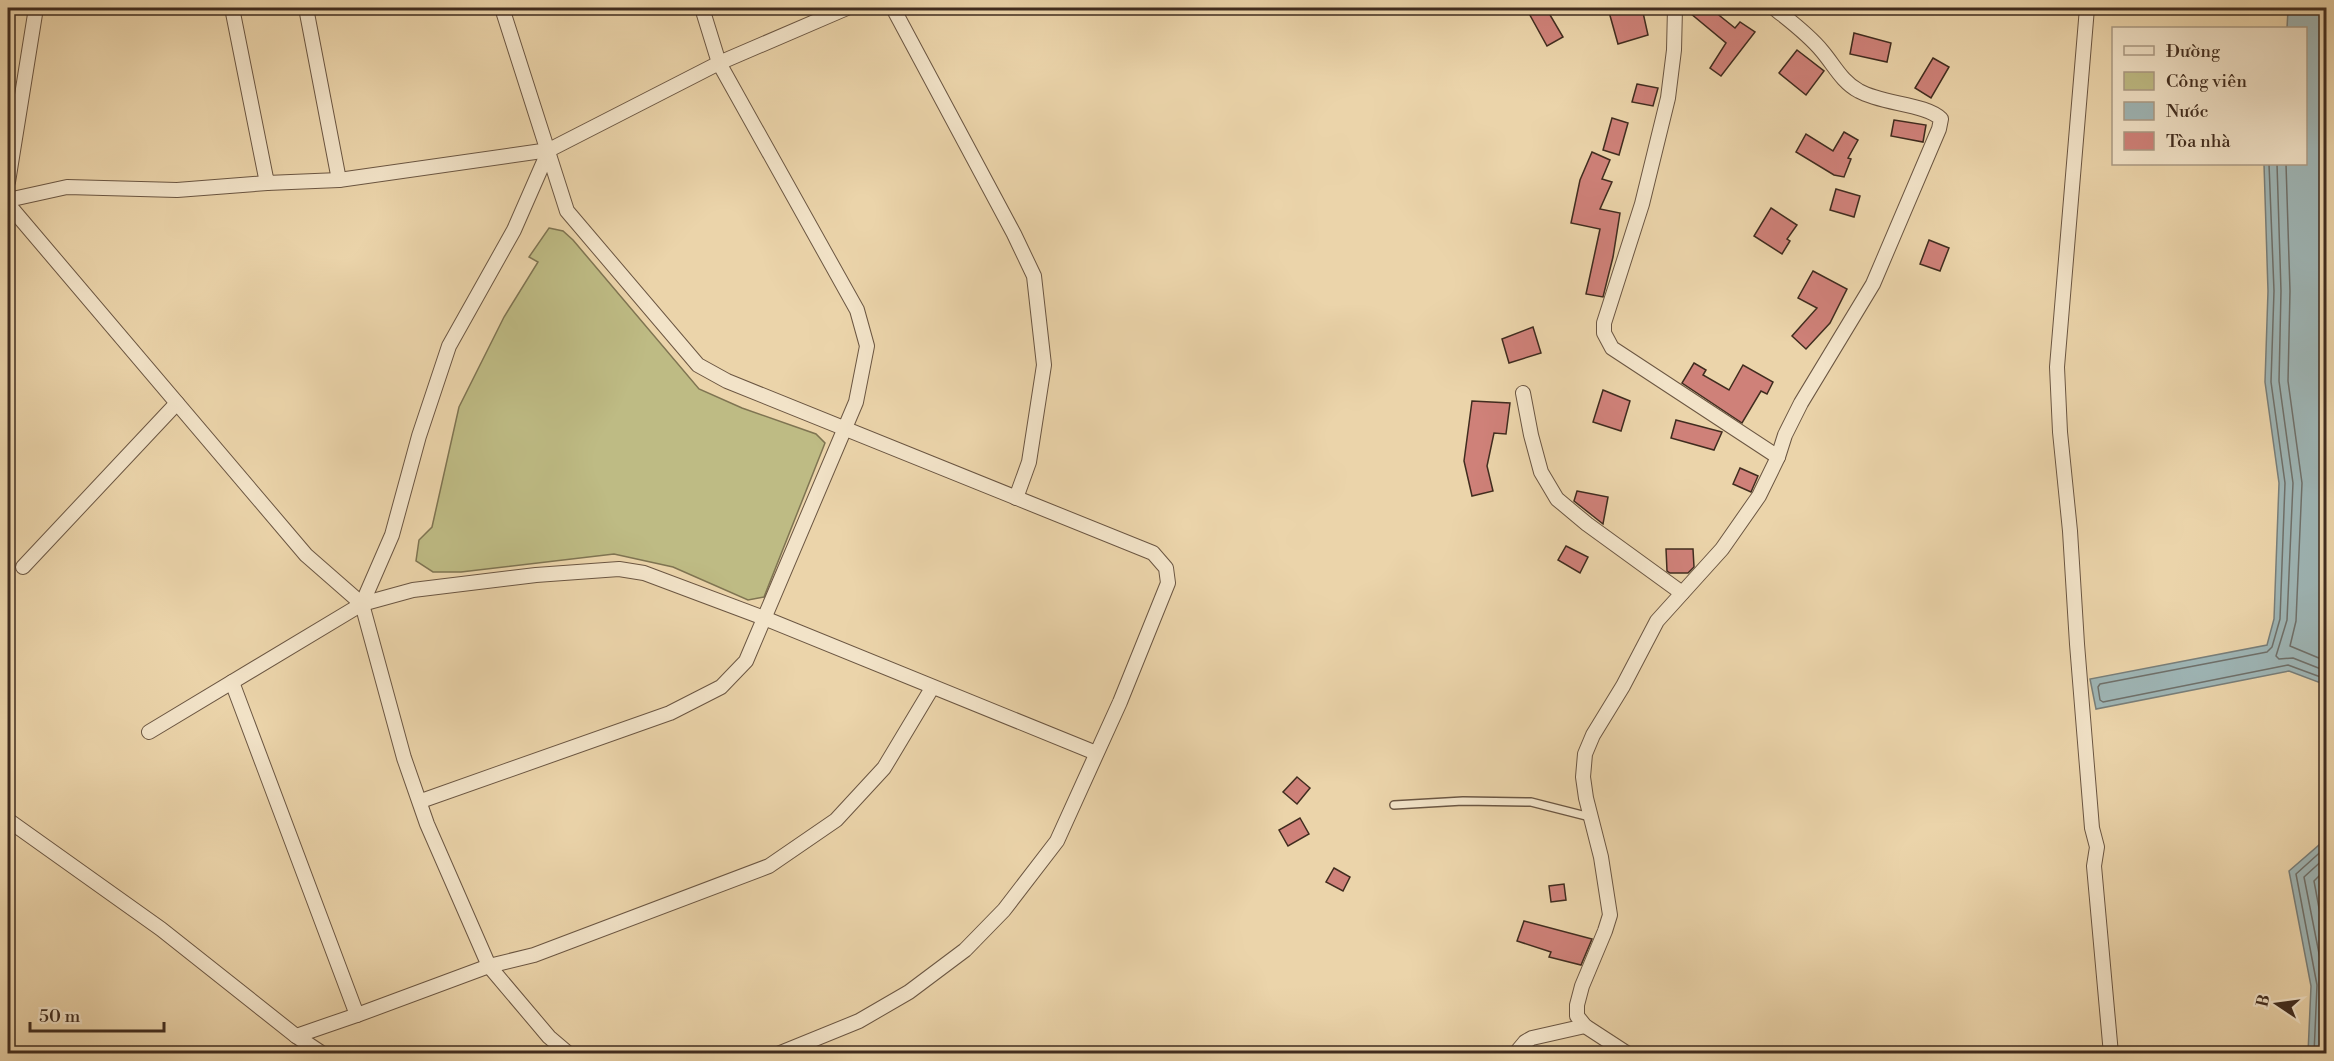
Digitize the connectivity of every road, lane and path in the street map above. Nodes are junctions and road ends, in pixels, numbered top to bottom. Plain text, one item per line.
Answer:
1 (36, 8) edge
2 (232, 8) edge
3 (306, 8) edge
4 (502, 8) edge
5 (702, 8) edge
6 (847, 8) edge
7 (893, 8) edge
8 (1675, 8) edge
9 (1774, 8) edge
10 (2087, 8) edge
11 (719, 63) junction
12 (549, 150) junction
13 (339, 180) junction
14 (8, 182) edge
15 (267, 183) junction
16 (8, 202) edge
17 (1522, 393) dead end
18 (177, 403) junction
19 (846, 429) junction
20 (1778, 457) junction
21 (1016, 498) junction
22 (23, 567) dead end
23 (1682, 593) junction
24 (362, 604) junction
25 (764, 618) junction
26 (232, 682) junction
27 (932, 688) junction
28 (148, 732) dead end
29 (1096, 753) junction
30 (421, 801) junction
31 (1394, 805) dead end
32 (1590, 817) junction
33 (8, 820) edge
34 (489, 966) junction
35 (357, 1016) junction
36 (1585, 1026) junction
37 (296, 1036) junction
38 (323, 1053) edge
39 (569, 1053) edge
40 (778, 1053) edge
41 (1515, 1053) edge
42 (1628, 1053) edge
43 (2111, 1053) edge

1 - 14 street
2 - 15 street
3 - 13 street
4 - 12 street
5 - 11 street
6 - 11 street
7 - 21 street
8 - 20 street
9 - 20 street
10 - 43 street
11 - 12 street
11 - 19 street
12 - 13 street
12 - 19 street
12 - 24 street
13 - 15 street
15 - 16 street
16 - 18 street
17 - 23 street
18 - 22 street
18 - 24 street
19 - 21 street
19 - 25 street
20 - 23 street
21 - 29 street
23 - 32 street
24 - 25 street
24 - 26 street
24 - 30 street
25 - 27 street
25 - 30 street
26 - 28 street
26 - 35 street
27 - 29 street
27 - 34 street
29 - 40 street
30 - 34 street
31 - 32 lane
32 - 36 street
33 - 37 street
34 - 35 street
34 - 39 street
35 - 37 street
36 - 41 street
36 - 42 street
37 - 38 street

